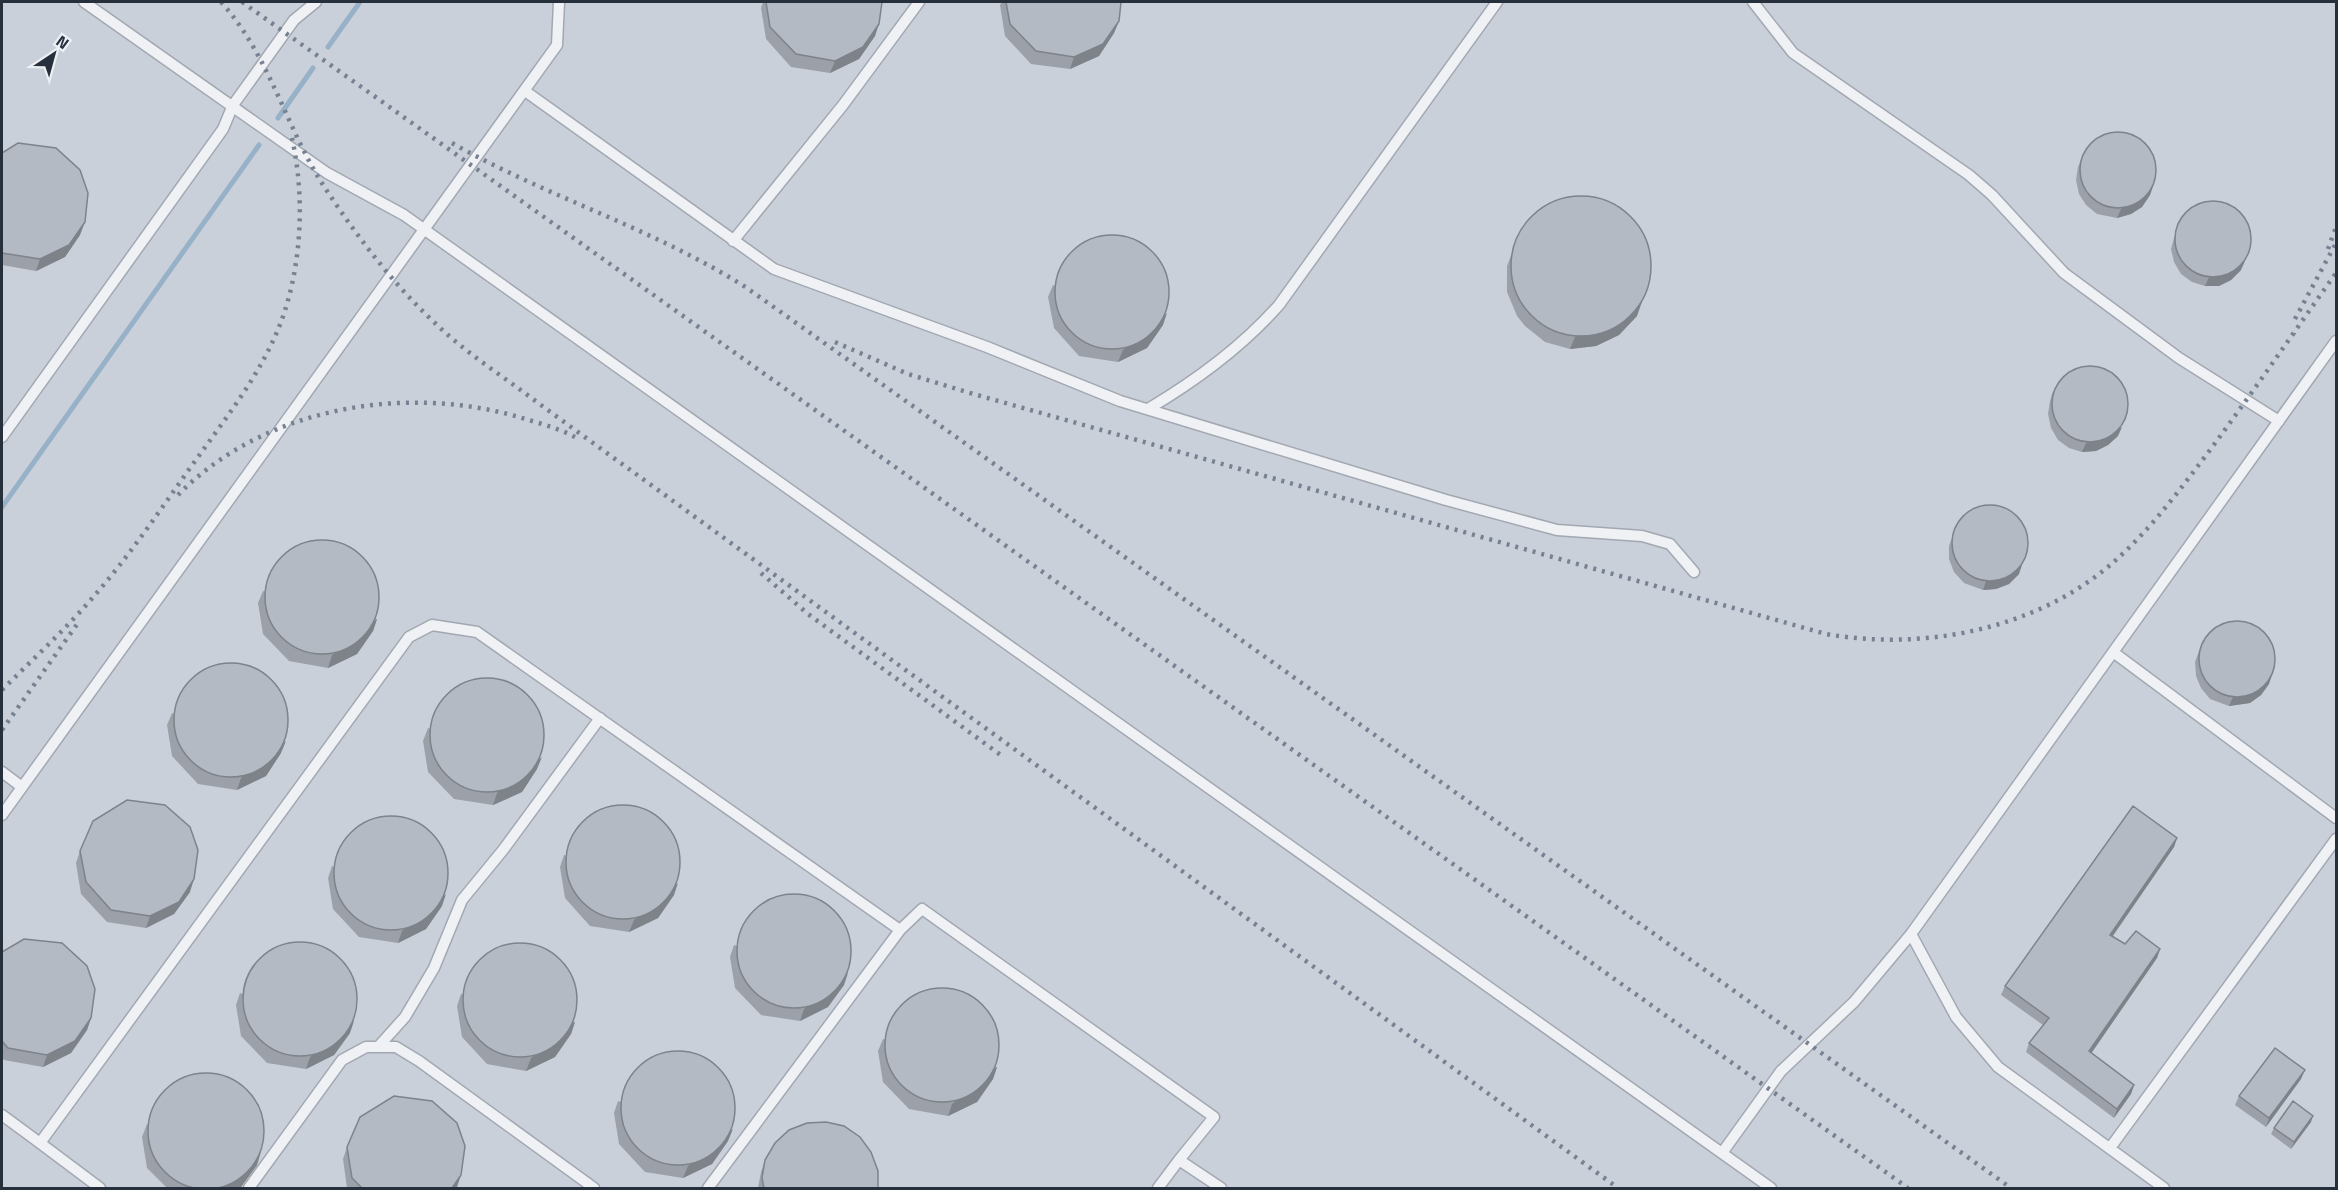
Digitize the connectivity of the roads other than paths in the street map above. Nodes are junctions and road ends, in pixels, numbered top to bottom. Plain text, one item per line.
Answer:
1 (84, 2) edge
2 (316, 2) edge
3 (559, 2) edge
4 (919, 2) edge
5 (1497, 2) edge
6 (1753, 2) edge
7 (525, 91) junction
8 (233, 105) junction
9 (425, 230) junction
10 (733, 241) junction
11 (2337, 341) edge
12 (1148, 409) junction
13 (2279, 421) junction
14 (2, 436) edge
15 (1694, 572) dead end
16 (2113, 652) junction
17 (600, 718) junction
18 (2, 772) edge
19 (22, 787) junction
20 (2, 815) edge
21 (2337, 818) edge
22 (2337, 839) edge
23 (900, 930) junction
24 (1911, 934) junction
25 (378, 1047) junction
26 (2, 1115) edge
27 (40, 1143) junction
28 (2110, 1148) junction
29 (1722, 1153) junction
30 (1179, 1160) junction
31 (100, 1188) edge
32 (249, 1188) edge
33 (594, 1188) edge
34 (708, 1188) edge
35 (1158, 1188) edge
36 (1221, 1188) edge
37 (1771, 1188) edge
38 (2164, 1188) edge

1 - 8 lane
2 - 8 lane
3 - 7 lane
4 - 10 lane
5 - 12 lane
6 - 13 lane
7 - 9 lane
7 - 10 lane
8 - 9 lane
8 - 14 lane
9 - 19 lane
9 - 29 lane
10 - 12 lane
11 - 13 lane
12 - 15 lane
13 - 16 lane
16 - 21 lane
16 - 24 lane
17 - 23 lane
17 - 25 lane
17 - 27 lane
18 - 19 lane
19 - 20 lane
22 - 28 lane
23 - 30 lane
23 - 34 lane
24 - 28 lane
24 - 29 lane
25 - 32 lane
25 - 33 lane
26 - 27 lane
27 - 31 lane
28 - 38 lane
29 - 37 lane
30 - 35 lane
30 - 36 lane

